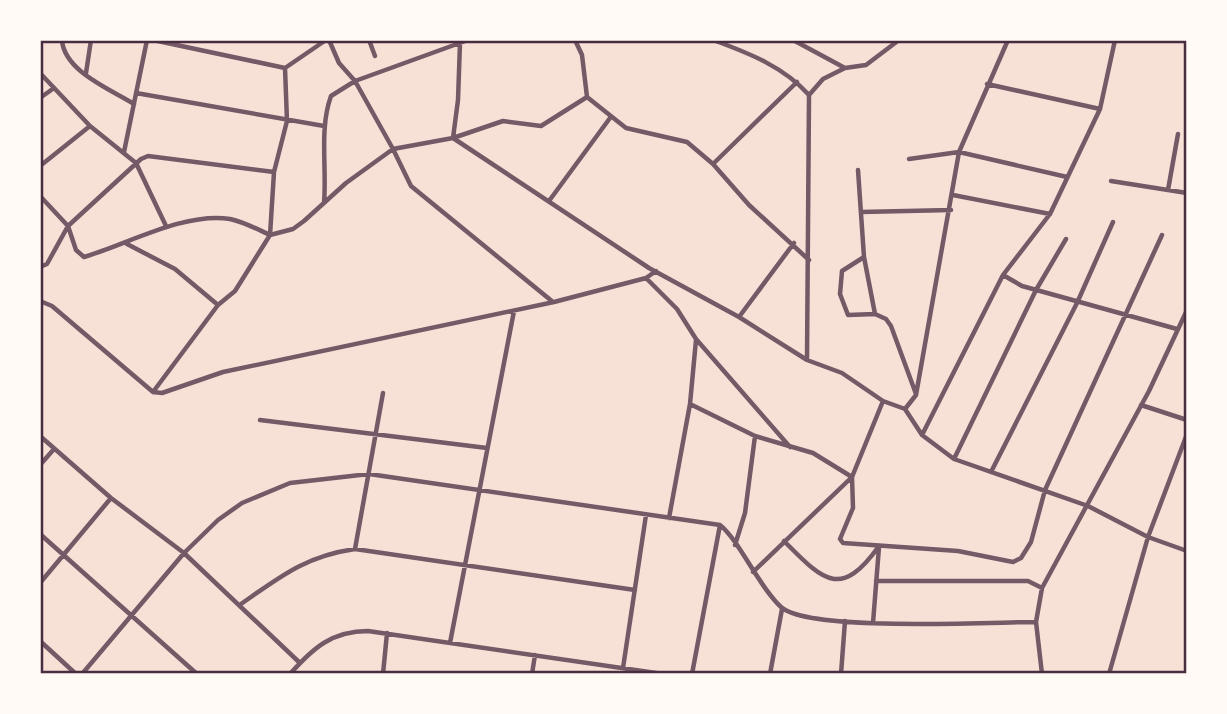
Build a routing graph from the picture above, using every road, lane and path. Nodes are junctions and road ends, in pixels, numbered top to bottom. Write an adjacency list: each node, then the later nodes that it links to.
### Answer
1 (62, 40): 21 (street)
2 (91, 40): 21 (street)
3 (147, 40): 26 (street)
4 (152, 40): 18 (street)
5 (327, 40): 18 (street); 22 (street)
6 (369, 40): 17 (street)
7 (443, 40): 16 (street)
8 (468, 40): 15 (street)
9 (575, 40): 28 (street)
10 (713, 40): 23 (street)
11 (793, 40): 19 (street)
12 (899, 40): 19 (street)
13 (1008, 40): 24 (street)
14 (1115, 40): 31 (street)
15 (460, 43): 16 (street); 37 (street)
16 (440, 50): 22 (street)
17 (375, 57)
18 (285, 68): 33 (street)
19 (845, 68): 27 (street)
20 (40, 73): 25 (street)
21 (86, 73): 30 (street)
22 (355, 81): 35 (street); 38 (street)
23 (797, 82): 27 (street); 43 (street)
24 (987, 85): 31 (street); 39 (street)
25 (54, 88): 29 (street); 34 (street)
26 (136, 93): 30 (street); 33 (street)
27 (809, 96): 67 (street)
28 (586, 97): 32 (street); 37 (street)
29 (40, 98)
30 (134, 104): 40 (street)
31 (1101, 109): 47 (street)
32 (610, 118): 43 (street); 53 (street)
33 (287, 121): 35 (street); 46 (street)
34 (90, 126): 40 (street); 44 (street)
35 (324, 126): 54 (street)
36 (1178, 134): 49 (street)
37 (453, 138): 38 (street); 53 (street)
38 (393, 149): 54 (street); 74 (street)
39 (959, 152): 41 (street); 47 (street); 51 (street)
40 (123, 153): 42 (street)
41 (909, 159)
42 (136, 163): 46 (street); 59 (street); 60 (street)
43 (713, 164): 64 (street)
44 (40, 166)
45 (858, 170): 56 (street)
46 (274, 172): 61 (street)
47 (1068, 177): 57 (street)
48 (1111, 181): 49 (street)
49 (1168, 190): 50 (street)
50 (1187, 193)
51 (953, 195): 55 (street); 57 (street)
52 (40, 196): 59 (street)
53 (549, 201): 69 (street)
54 (324, 204): 61 (street)
55 (951, 210): 56 (street); 87 (street)
56 (861, 212): 66 (street)
57 (1050, 214): 70 (street)
58 (1113, 222): 75 (street)
59 (68, 226): 65 (street); 68 (street)
60 (166, 226): 61 (street); 65 (street)
61 (270, 235): 76 (street)
62 (1162, 235): 80 (street)
63 (1066, 239): 72 (street)
64 (794, 243): 67 (street); 81 (street)
65 (127, 244): 76 (street)
66 (864, 257): 79 (street); 79 (street)
67 (810, 260): 84 (street)
68 (40, 267)
69 (656, 271): 71 (street); 81 (street)
70 (1003, 275): 72 (street); 96 (street)
71 (646, 278): 74 (street); 83 (street)
72 (1036, 290): 75 (street); 102 (street)
73 (40, 301): 85 (street)
74 (554, 302): 77 (street)
75 (1077, 303): 80 (street); 104 (street)
76 (218, 305): 85 (street)
77 (514, 310): 85 (street); 100 (street)
78 (1187, 310): 82 (street)
79 (875, 314): 87 (street)
80 (1126, 315): 82 (street); 108 (street)
81 (739, 317): 84 (street)
82 (1177, 329): 90 (street)
83 (696, 339): 89 (street); 99 (street)
84 (807, 360): 88 (street)
85 (153, 392)
86 (383, 393): 94 (street)
87 (916, 395): 91 (street)
88 (883, 401): 91 (street); 106 (street)
89 (690, 404): 98 (street); 112 (street)
90 (1141, 405): 93 (street); 110 (street)
91 (905, 409): 96 (street)
92 (260, 420): 94 (street)
93 (1187, 420)
94 (376, 433): 100 (street); 105 (street)
95 (1187, 434): 115 (street)
96 (922, 435): 102 (street)
97 (40, 436): 101 (street)
98 (755, 436): 99 (street); 117 (street)
99 (790, 447): 106 (street)
100 (486, 448): 107 (street)
101 (54, 449): 103 (street); 109 (street)
102 (954, 459): 104 (street)
103 (40, 465)
104 (991, 472): 108 (street)
105 (369, 474): 107 (street); 119 (street); 121 (street)
106 (852, 477): 116 (street); 118 (street)
107 (479, 488): 111 (street); 123 (street)
108 (1045, 491): 110 (street); 118 (street)
109 (111, 498): 121 (street); 122 (street)
110 (1088, 506): 115 (street); 127 (street)
111 (646, 515): 112 (street); 128 (street)
112 (669, 518): 113 (street)
113 (720, 526): 117 (street); 148 (street)
114 (40, 534): 122 (street)
115 (1148, 537): 120 (street); 152 (street)
116 (784, 541): 118 (street); 124 (street)
117 (734, 545): 124 (street)
118 (880, 545): 125 (street)
119 (355, 549): 123 (street); 129 (street)
120 (1187, 551)
121 (184, 553): 129 (street); 131 (street)
122 (65, 555): 126 (street); 131 (street)
123 (466, 567): 128 (street); 137 (street)
124 (753, 572): 130 (street)
125 (876, 581): 127 (street); 134 (street)
126 (40, 583)
127 (1042, 588): 133 (street)
128 (635, 590): 140 (street)
129 (242, 604): 139 (street)
130 (782, 609): 132 (street); 149 (street)
131 (132, 613): 142 (street); 143 (street)
132 (845, 621): 134 (street); 150 (street)
133 (1036, 622): 134 (street); 151 (street)
134 (873, 623)
135 (387, 633): 137 (street); 139 (street); 145 (street)
136 (40, 641): 141 (street)
137 (450, 643): 138 (street)
138 (535, 655): 140 (street); 146 (street)
139 (300, 663): 144 (street)
140 (623, 668): 147 (street)
141 (76, 674)
142 (82, 674)
143 (197, 674)
144 (290, 674)
145 (383, 674)
146 (532, 674)
147 (663, 674)
148 (692, 674)
149 (770, 674)
150 (841, 674)
151 (1042, 674)
152 (1109, 674)

